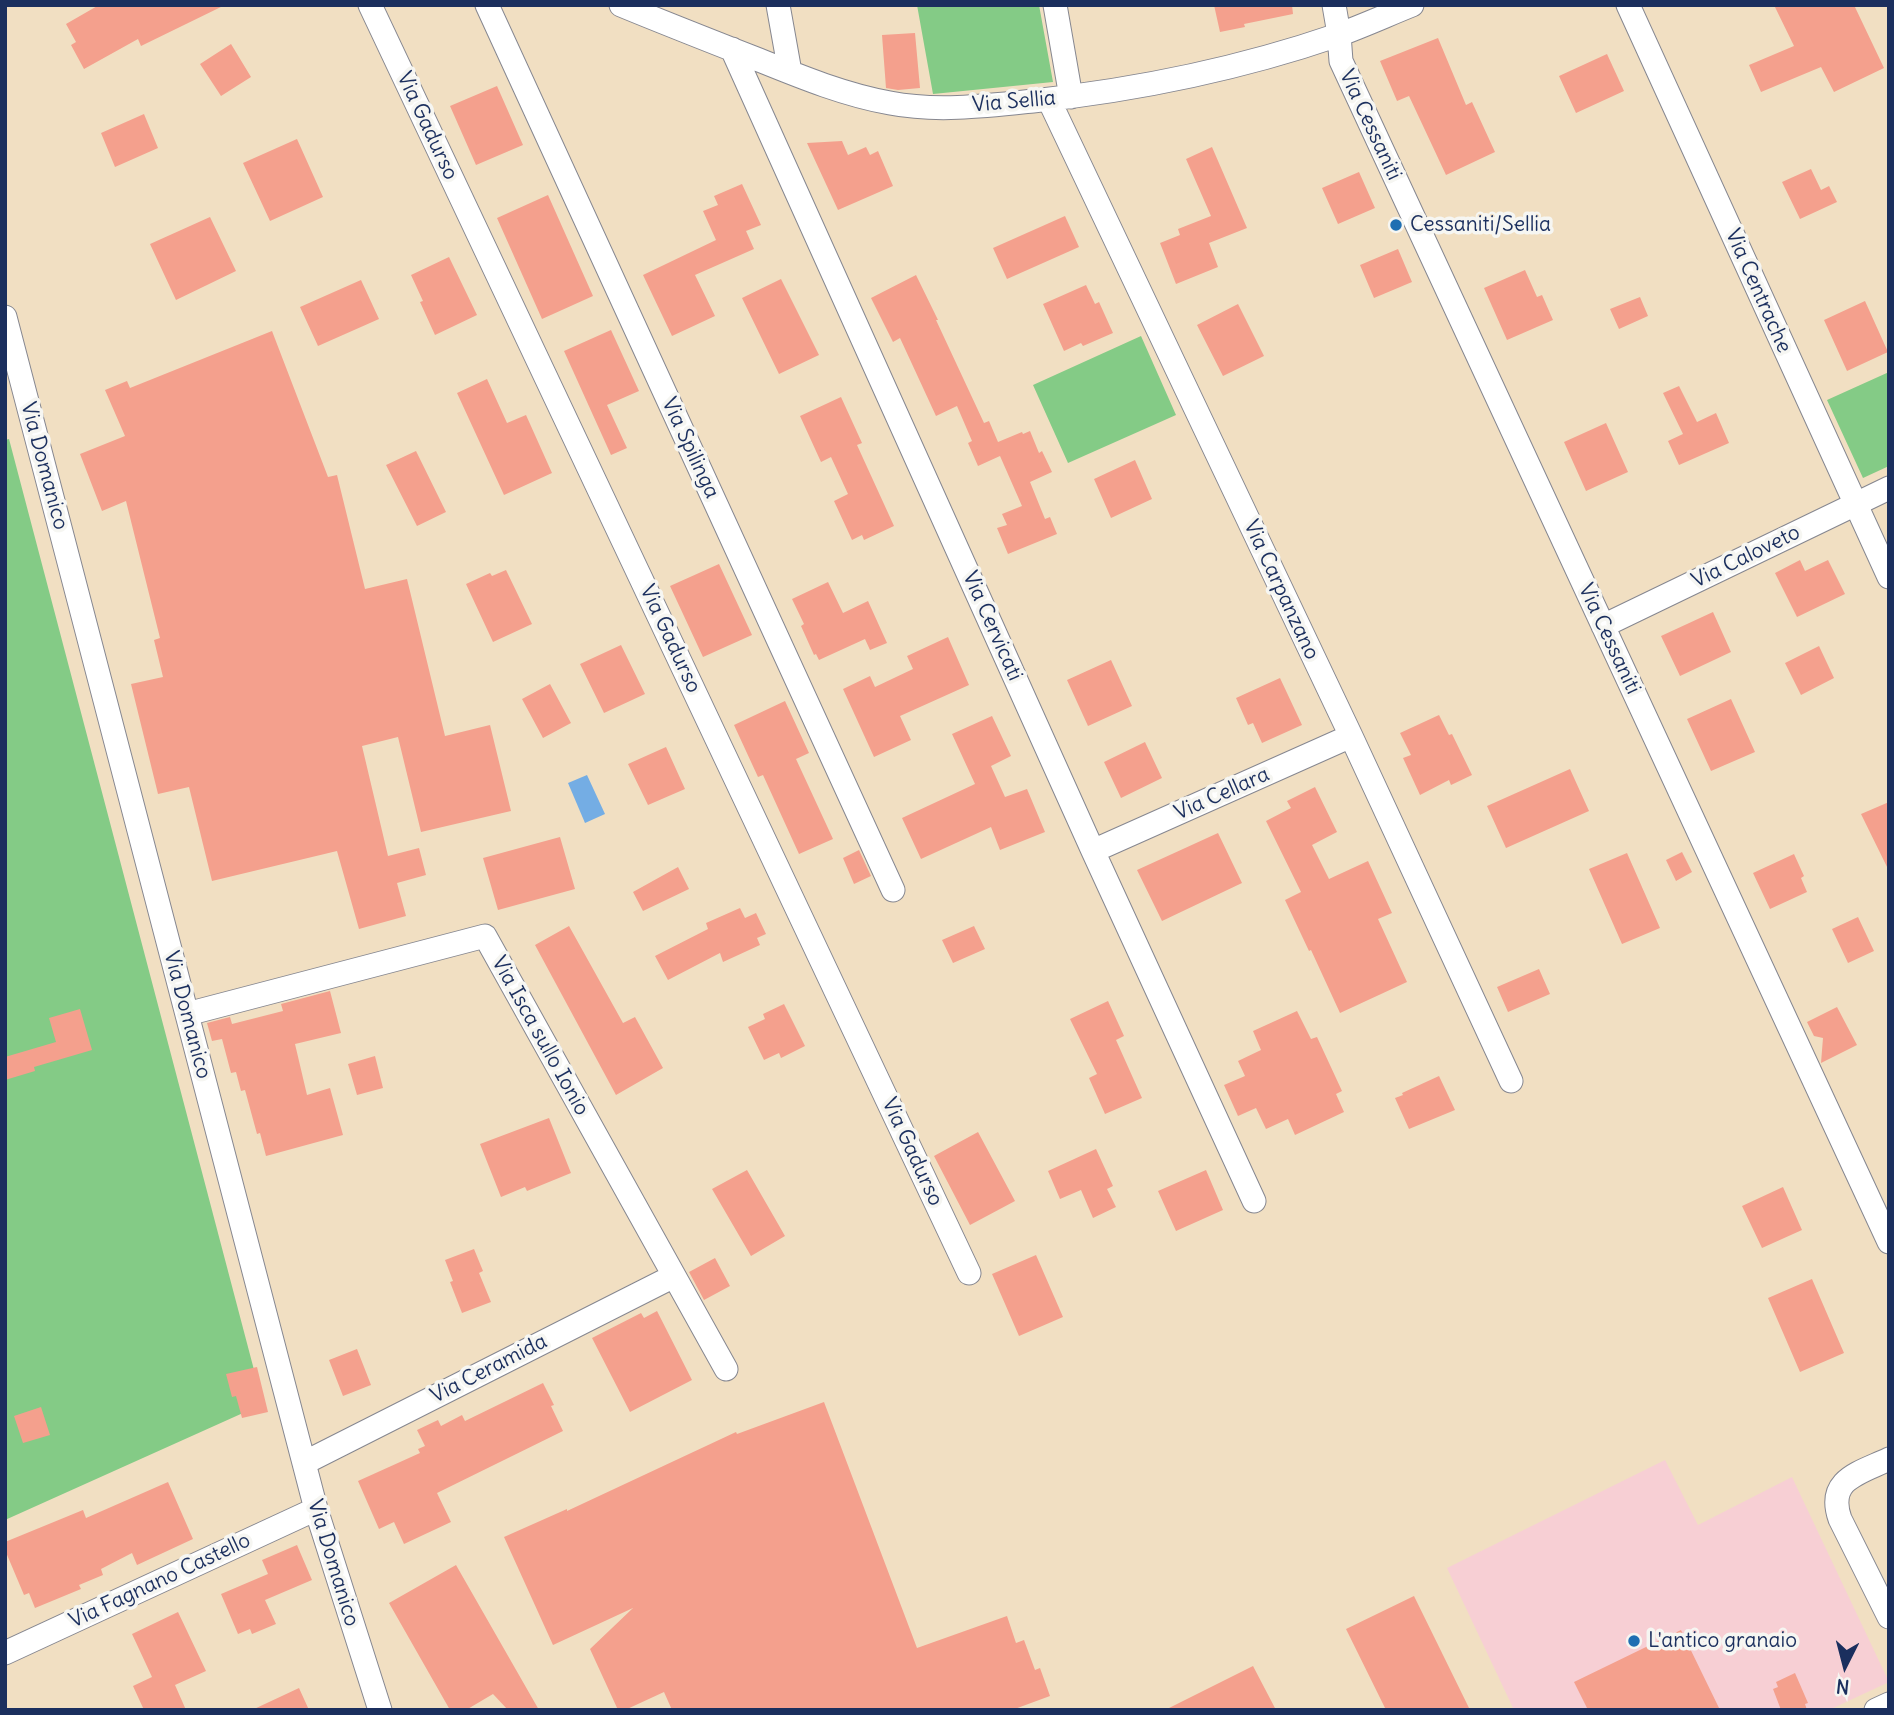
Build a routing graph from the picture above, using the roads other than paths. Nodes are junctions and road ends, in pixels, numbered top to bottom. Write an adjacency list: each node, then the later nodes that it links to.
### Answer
1 (370, 5): 25 (street, Via Gadurso)
2 (487, 5): 20 (street, Via Spilinga)
3 (621, 5): 10 (street, Via Sellia)
4 (778, 5): 11 (street)
5 (1055, 5): 12 (street, Via Carpanzano)
6 (1334, 5): 9 (street, Via Cessaniti)
7 (1412, 5): 9 (street, Via Sellia)
8 (1628, 5): 15 (street, Via Centrache)
9 (1339, 34): 12 (street, Via Sellia); 17 (street, Via Cessaniti)
10 (732, 49): 11 (street, Via Sellia); 19 (street, Via Cervicati)
11 (790, 72): 12 (street, Via Sellia)
12 (1060, 98): 18 (street, Via Carpanzano)
13 (5, 317): 21 (street, Via Domanico)
14 (1889, 488): 15 (street, Via Caloveto)
15 (1855, 504): 16 (street, Via Centrache); 17 (street, Via Caloveto)
16 (1889, 577)
17 (1603, 626): 24 (street, Via Cessaniti)
18 (1350, 736): 19 (street, Via Cellara); 22 (street, Via Carpanzano)
19 (1093, 851): 23 (street, Via Cervicati)
20 (893, 890)
21 (187, 1014): 26 (street, Via Isca sullo Ionio); 29 (street, Via Domanico)
22 (1511, 1082)
23 (1254, 1201)
24 (1889, 1242)
25 (970, 1273)
26 (674, 1276): 27 (street, Via Isca sullo Ionio); 29 (street, Via Ceramida)
27 (726, 1369)
28 (1889, 1459): 31 (street)
29 (304, 1463): 30 (street, Via Domanico)
30 (316, 1509): 32 (street, Via Fagnano Castello); 34 (street, Via Domanico)
31 (1889, 1617)
32 (5, 1653)
33 (1889, 1704): 35 (street)
34 (380, 1710)
35 (1876, 1710)

